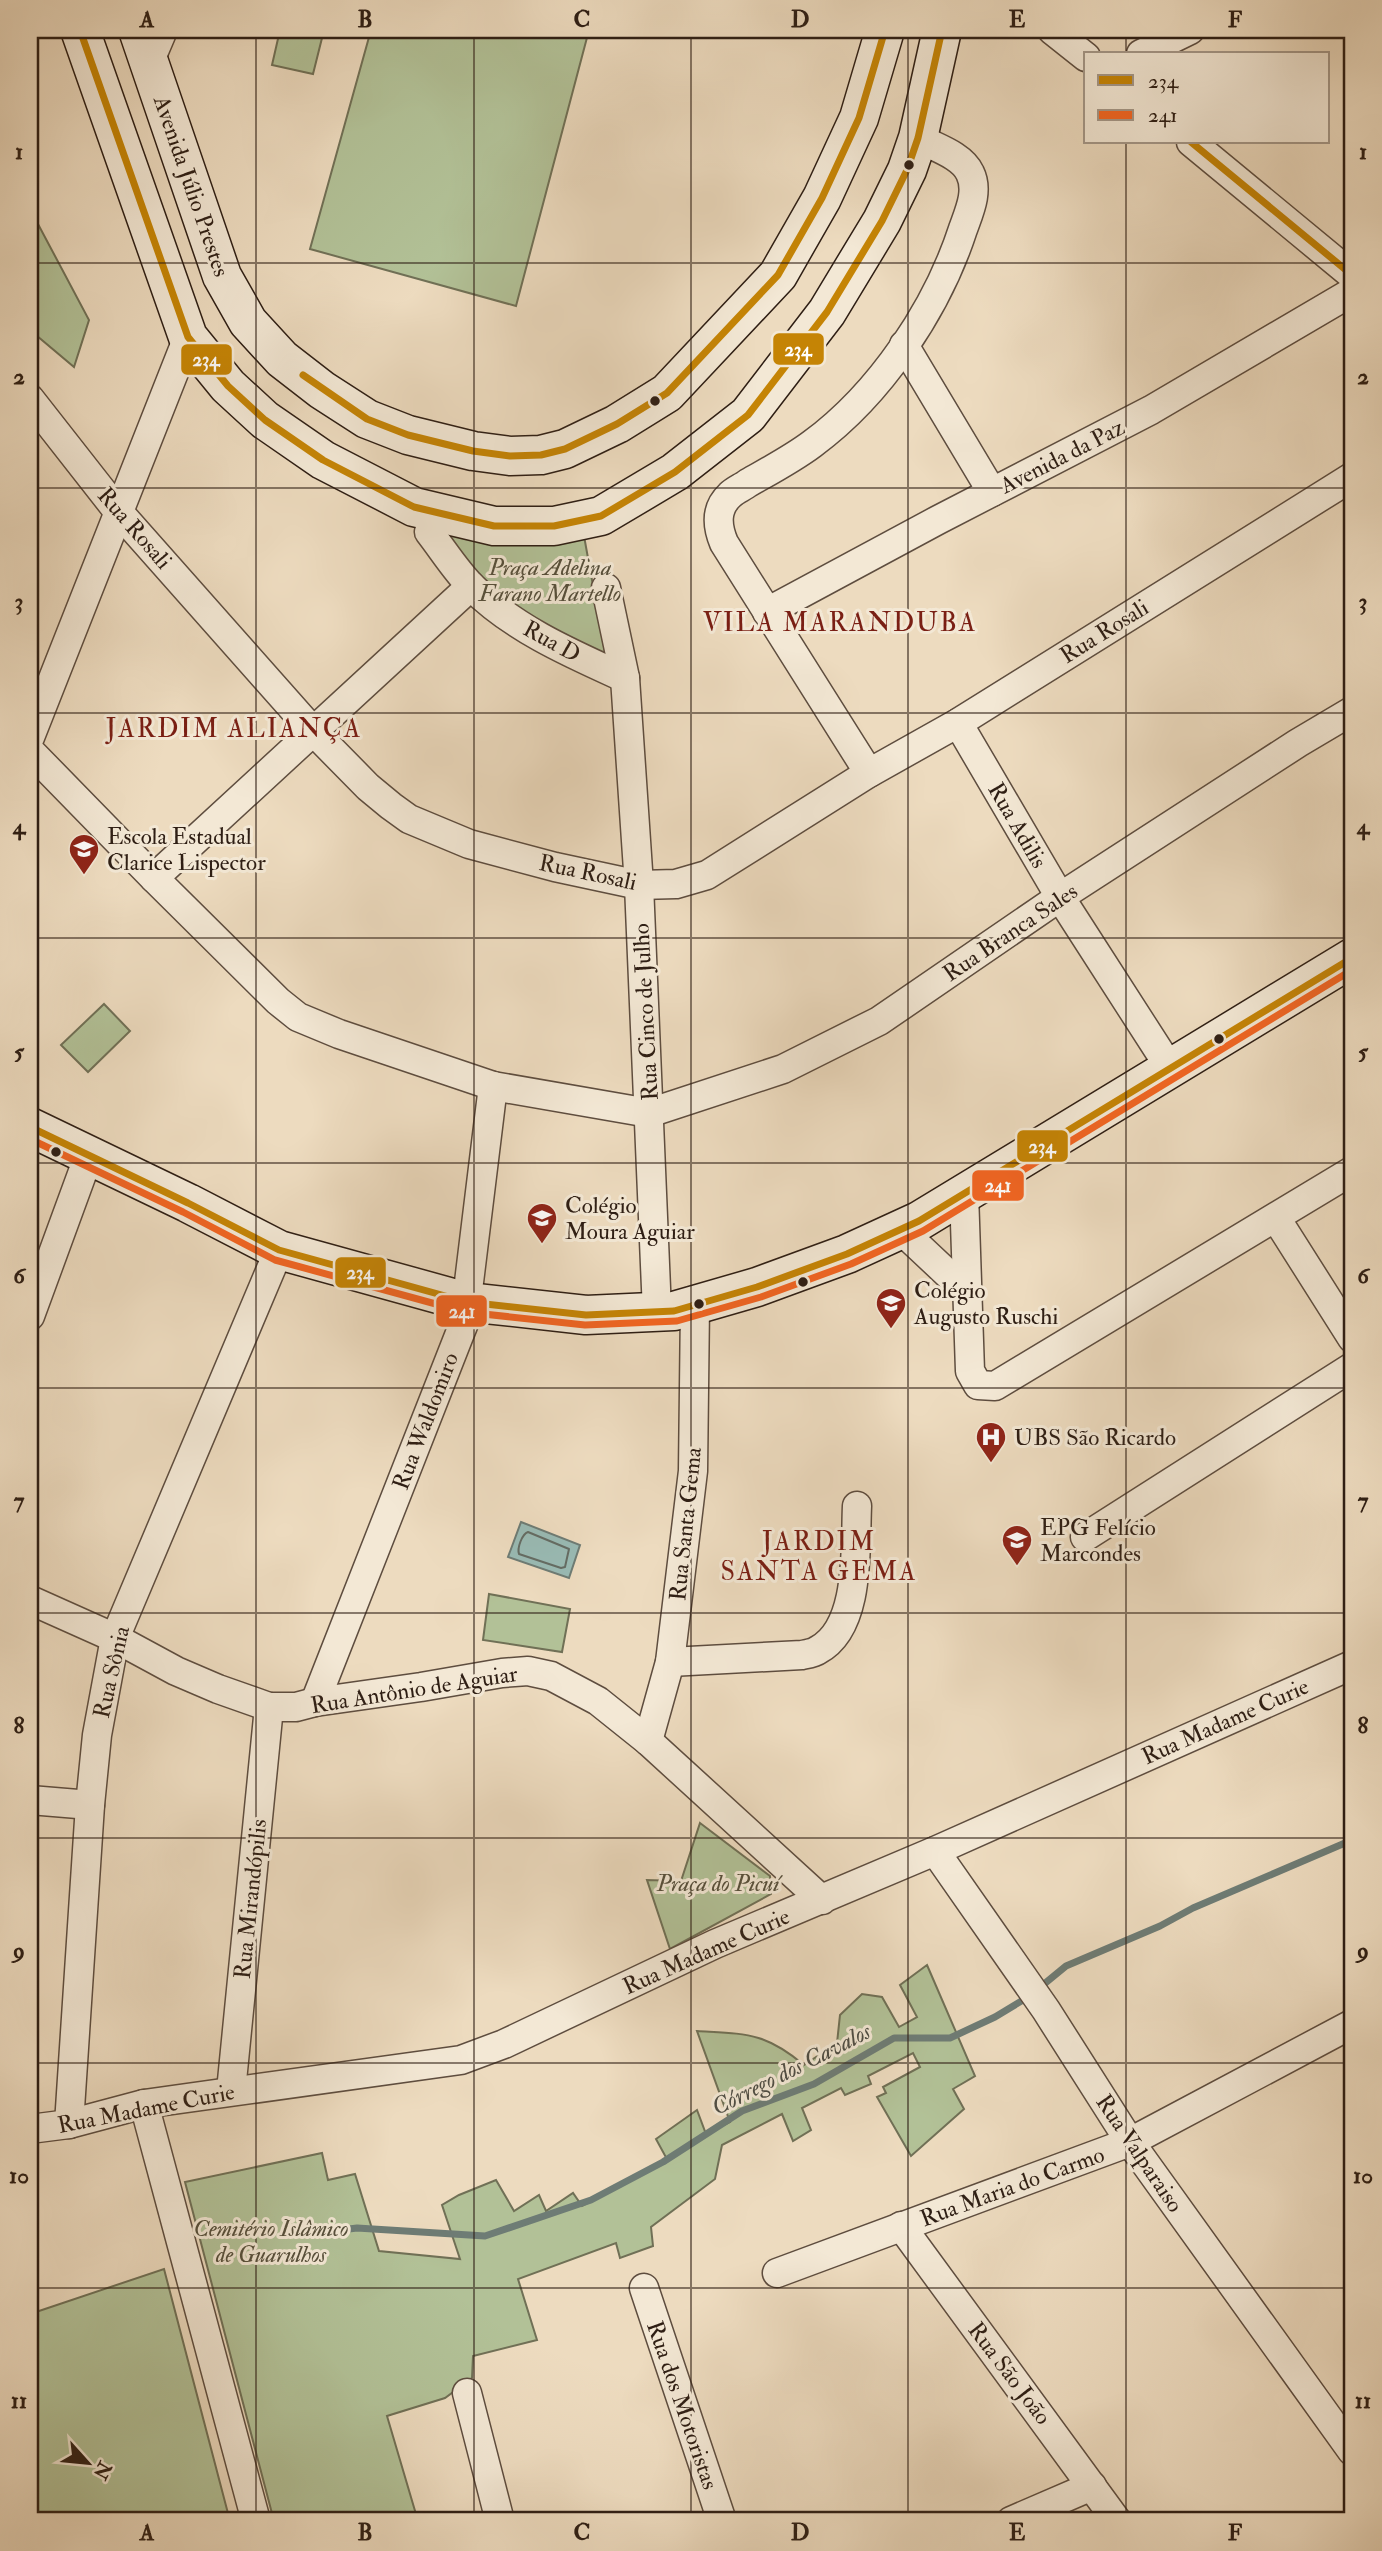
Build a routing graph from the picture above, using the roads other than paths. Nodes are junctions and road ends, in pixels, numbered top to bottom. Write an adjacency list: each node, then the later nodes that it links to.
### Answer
1 (80, 30): 13 (main road)
2 (885, 30): 6 (main road, Avenida Júlio Prestes)
3 (942, 30): 9 (main road)
4 (1052, 30): 8 (street)
5 (1190, 30): 7 (street)
6 (150, 41)
7 (1145, 52)
8 (1084, 55)
9 (918, 138): 13 (main road); 14 (street)
10 (1193, 144): 11 (street)
11 (1352, 275)
12 (1352, 292): 17 (street, Avenida da Paz)
13 (188, 337): 18 (street)
14 (904, 345): 17 (street); 22 (street)
15 (30, 399): 18 (street, Rua Rosali)
16 (1352, 477): 25 (street, Rua Rosali)
17 (992, 492): 22 (street, Avenida da Paz)
18 (117, 510): 26 (street, Rua Rosali); 27 (street)
19 (429, 532): 20 (street, Rua D)
20 (471, 586): 23 (street, Rua D); 26 (street)
21 (607, 588): 23 (street, Rua Cinco de Julho)
22 (767, 612): 29 (street)
23 (625, 678): 31 (street, Rua Cinco de Julho)
24 (1352, 711): 32 (street, Rua Branca Sales)
25 (958, 723): 29 (street, Rua Rosali); 32 (street, Rua Adilis)
26 (312, 730): 30 (street); 31 (street, Rua Rosali)
27 (30, 737)
28 (30, 751): 30 (street)
29 (869, 773): 31 (street, Rua Rosali)
30 (154, 878): 35 (street)
31 (639, 885): 36 (street, Rua Cinco de Julho)
32 (1060, 897): 34 (street, Rua Adilis); 36 (street, Rua Branca Sales)
33 (1352, 958): 34 (main road)
34 (1170, 1068): 40 (main road)
35 (493, 1086): 36 (street); 45 (street, Rua Waldomiro)
36 (649, 1114): 47 (street, Rua Cinco de Julho)
37 (30, 1127): 38 (main road)
38 (89, 1155): 43 (main road); 48 (street)
39 (1352, 1171): 41 (street)
40 (964, 1193): 42 (main road); 44 (street)
41 (1276, 1218): 44 (street); 49 (street)
42 (900, 1229): 44 (street); 46 (main road)
43 (279, 1250): 45 (main road); 54 (street, Rua Sônia)
44 (967, 1292)
45 (467, 1302): 47 (main road); 57 (street, Rua Waldomiro)
46 (695, 1305): 47 (main road); 55 (street, Rua Santa Gema)
47 (657, 1312)
48 (30, 1316)
49 (1352, 1338)
50 (1352, 1367): 52 (street)
51 (858, 1506): 55 (street)
52 (1085, 1537)
53 (30, 1600): 54 (street, Rua Antônio de Aguiar)
54 (115, 1638): 58 (street, Rua Antônio de Aguiar); 61 (street, Rua Sônia)
55 (670, 1662): 59 (street, Rua Santa Gema)
56 (1352, 1665): 62 (street, Rua Madame Curie)
57 (315, 1702): 58 (street, Rua Antônio de Aguiar); 59 (street, Rua Antônio de Aguiar)
58 (269, 1707): 65 (street, Rua Mirandópilis)
59 (648, 1741): 63 (street, Rua Antônio de Aguiar)
60 (30, 1800): 61 (street)
61 (90, 1805): 67 (street, Rua Sônia)
62 (935, 1851): 63 (street, Rua Madame Curie); 69 (street, Rua Valparaiso)
63 (822, 1900): 65 (street, Rua Madame Curie)
64 (1352, 2024): 69 (street, Rua Maria do Carmo)
65 (231, 2091): 66 (street, Rua Madame Curie)
66 (144, 2104): 67 (street, Rua Madame Curie); 76 (street)
67 (69, 2124): 68 (street, Rua Madame Curie)
68 (30, 2129)
69 (1130, 2142): 70 (street, Rua Maria do Carmo); 74 (street, Rua Valparaiso)
70 (901, 2226): 71 (street, Rua Maria do Carmo); 75 (street, Rua São João)
71 (777, 2273)
72 (643, 2288): 78 (street, Rua dos Motoristas)
73 (467, 2393): 77 (street)
74 (1352, 2451)
75 (1092, 2486): 79 (street); 80 (street, Rua São João)
76 (256, 2521)
77 (500, 2521)
78 (722, 2521)
79 (1011, 2521)
80 (1117, 2521)

